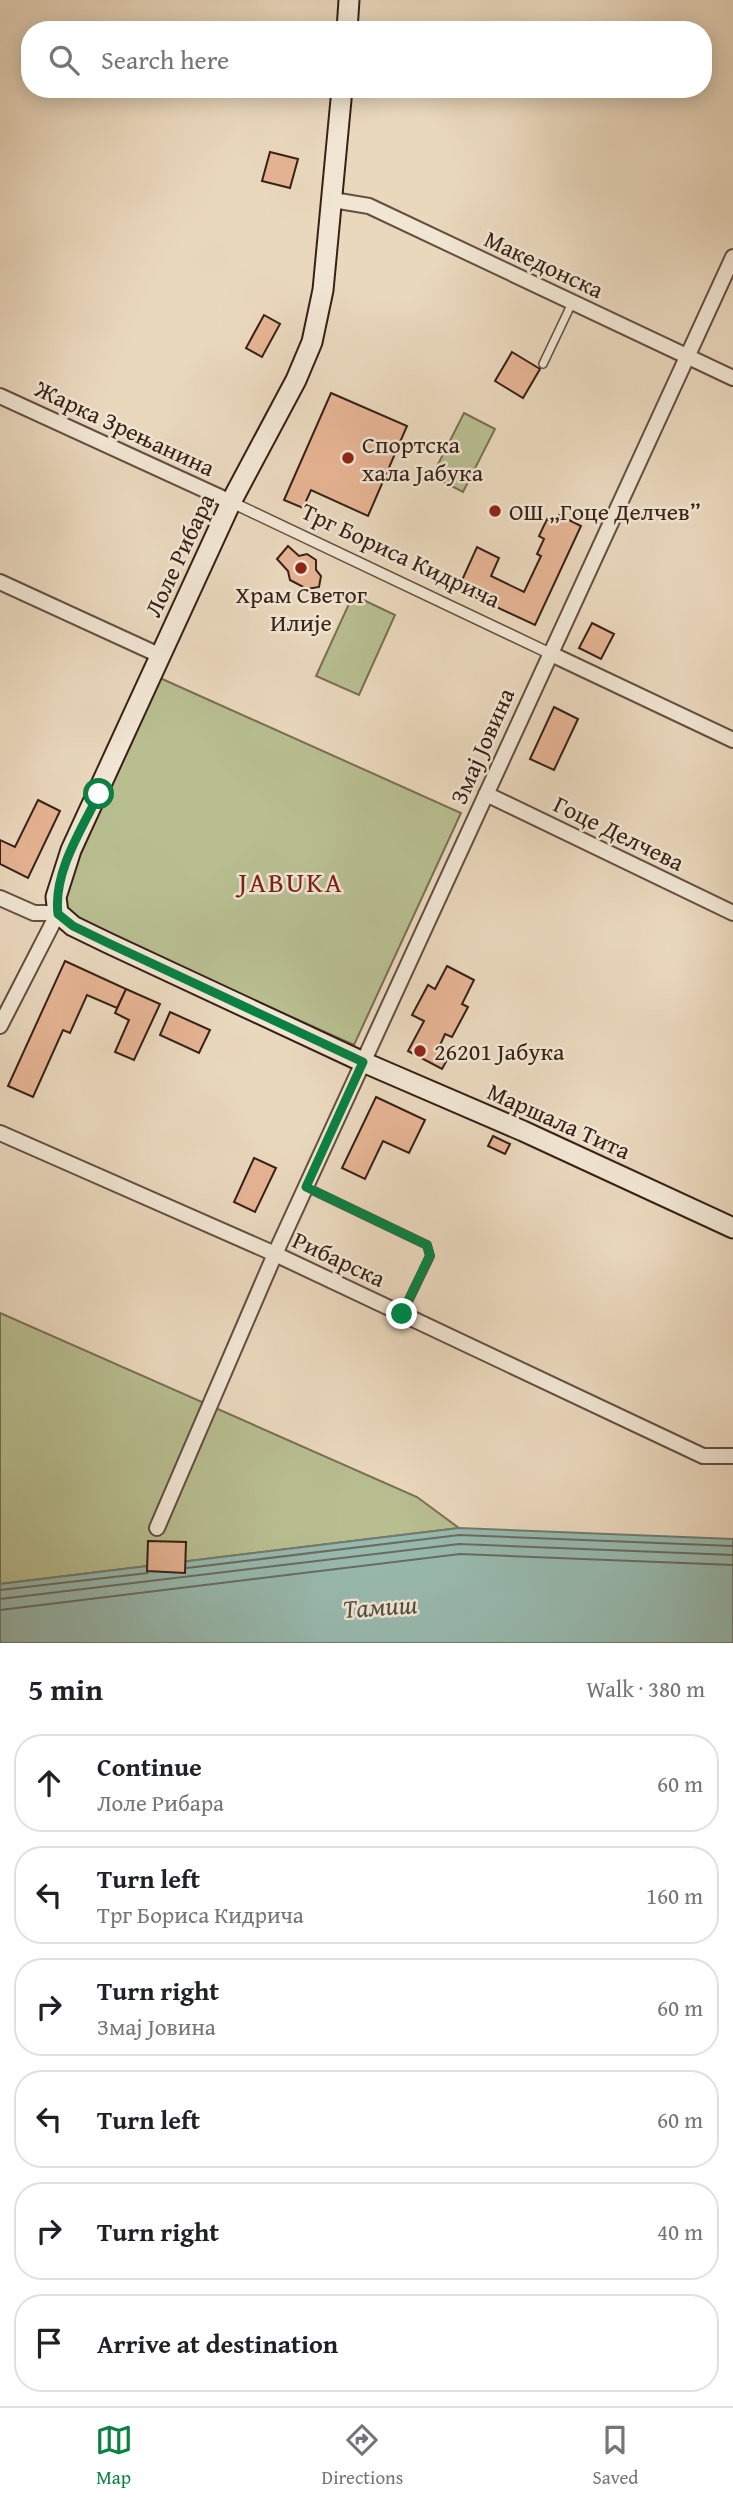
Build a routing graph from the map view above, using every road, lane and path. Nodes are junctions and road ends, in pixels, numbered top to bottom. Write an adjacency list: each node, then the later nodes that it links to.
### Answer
1 (349, 0): 2 (main road)
2 (348, 21)
3 (341, 98): 4 (main road, Лоле Рибара)
4 (332, 200): 6 (street, Македонска); 11 (main road, Лоле Рибара)
5 (733, 257): 7 (street, Змај Јовина)
6 (572, 303): 7 (street, Македонска); 8 (lane)
7 (687, 357): 9 (street, Македонска); 13 (street, Змај Јовина)
8 (543, 364)
9 (733, 379)
10 (0, 396): 11 (street, Жарка Зрењанина)
11 (231, 502): 13 (street, Трг Бориса Кидрича); 14 (main road, Лоле Рибара)
12 (0, 582): 14 (street)
13 (549, 653): 15 (street); 16 (street, Змај Јовина)
14 (159, 654): 19 (main road, Лоле Рибара)
15 (733, 740)
16 (486, 794): 18 (street, Гоце Делчева); 21 (street, Змај Јовина)
17 (0, 898): 19 (street)
18 (733, 913)
19 (58, 914): 20 (street, Лоле Рибара); 21 (main road)
20 (0, 1026)
21 (363, 1062): 23 (street, Змај Јовина); 24 (main road, Маршала Тита)
22 (0, 1133): 25 (street, Рибарска)
23 (306, 1187): 25 (street, Змај Јовина); 26 (lane)
24 (733, 1228)
25 (275, 1254): 26 (street, Рибарска); 28 (street, Змај Јовина)
26 (402, 1314): 27 (street, Рибарска)
27 (733, 1456)
28 (158, 1528)

